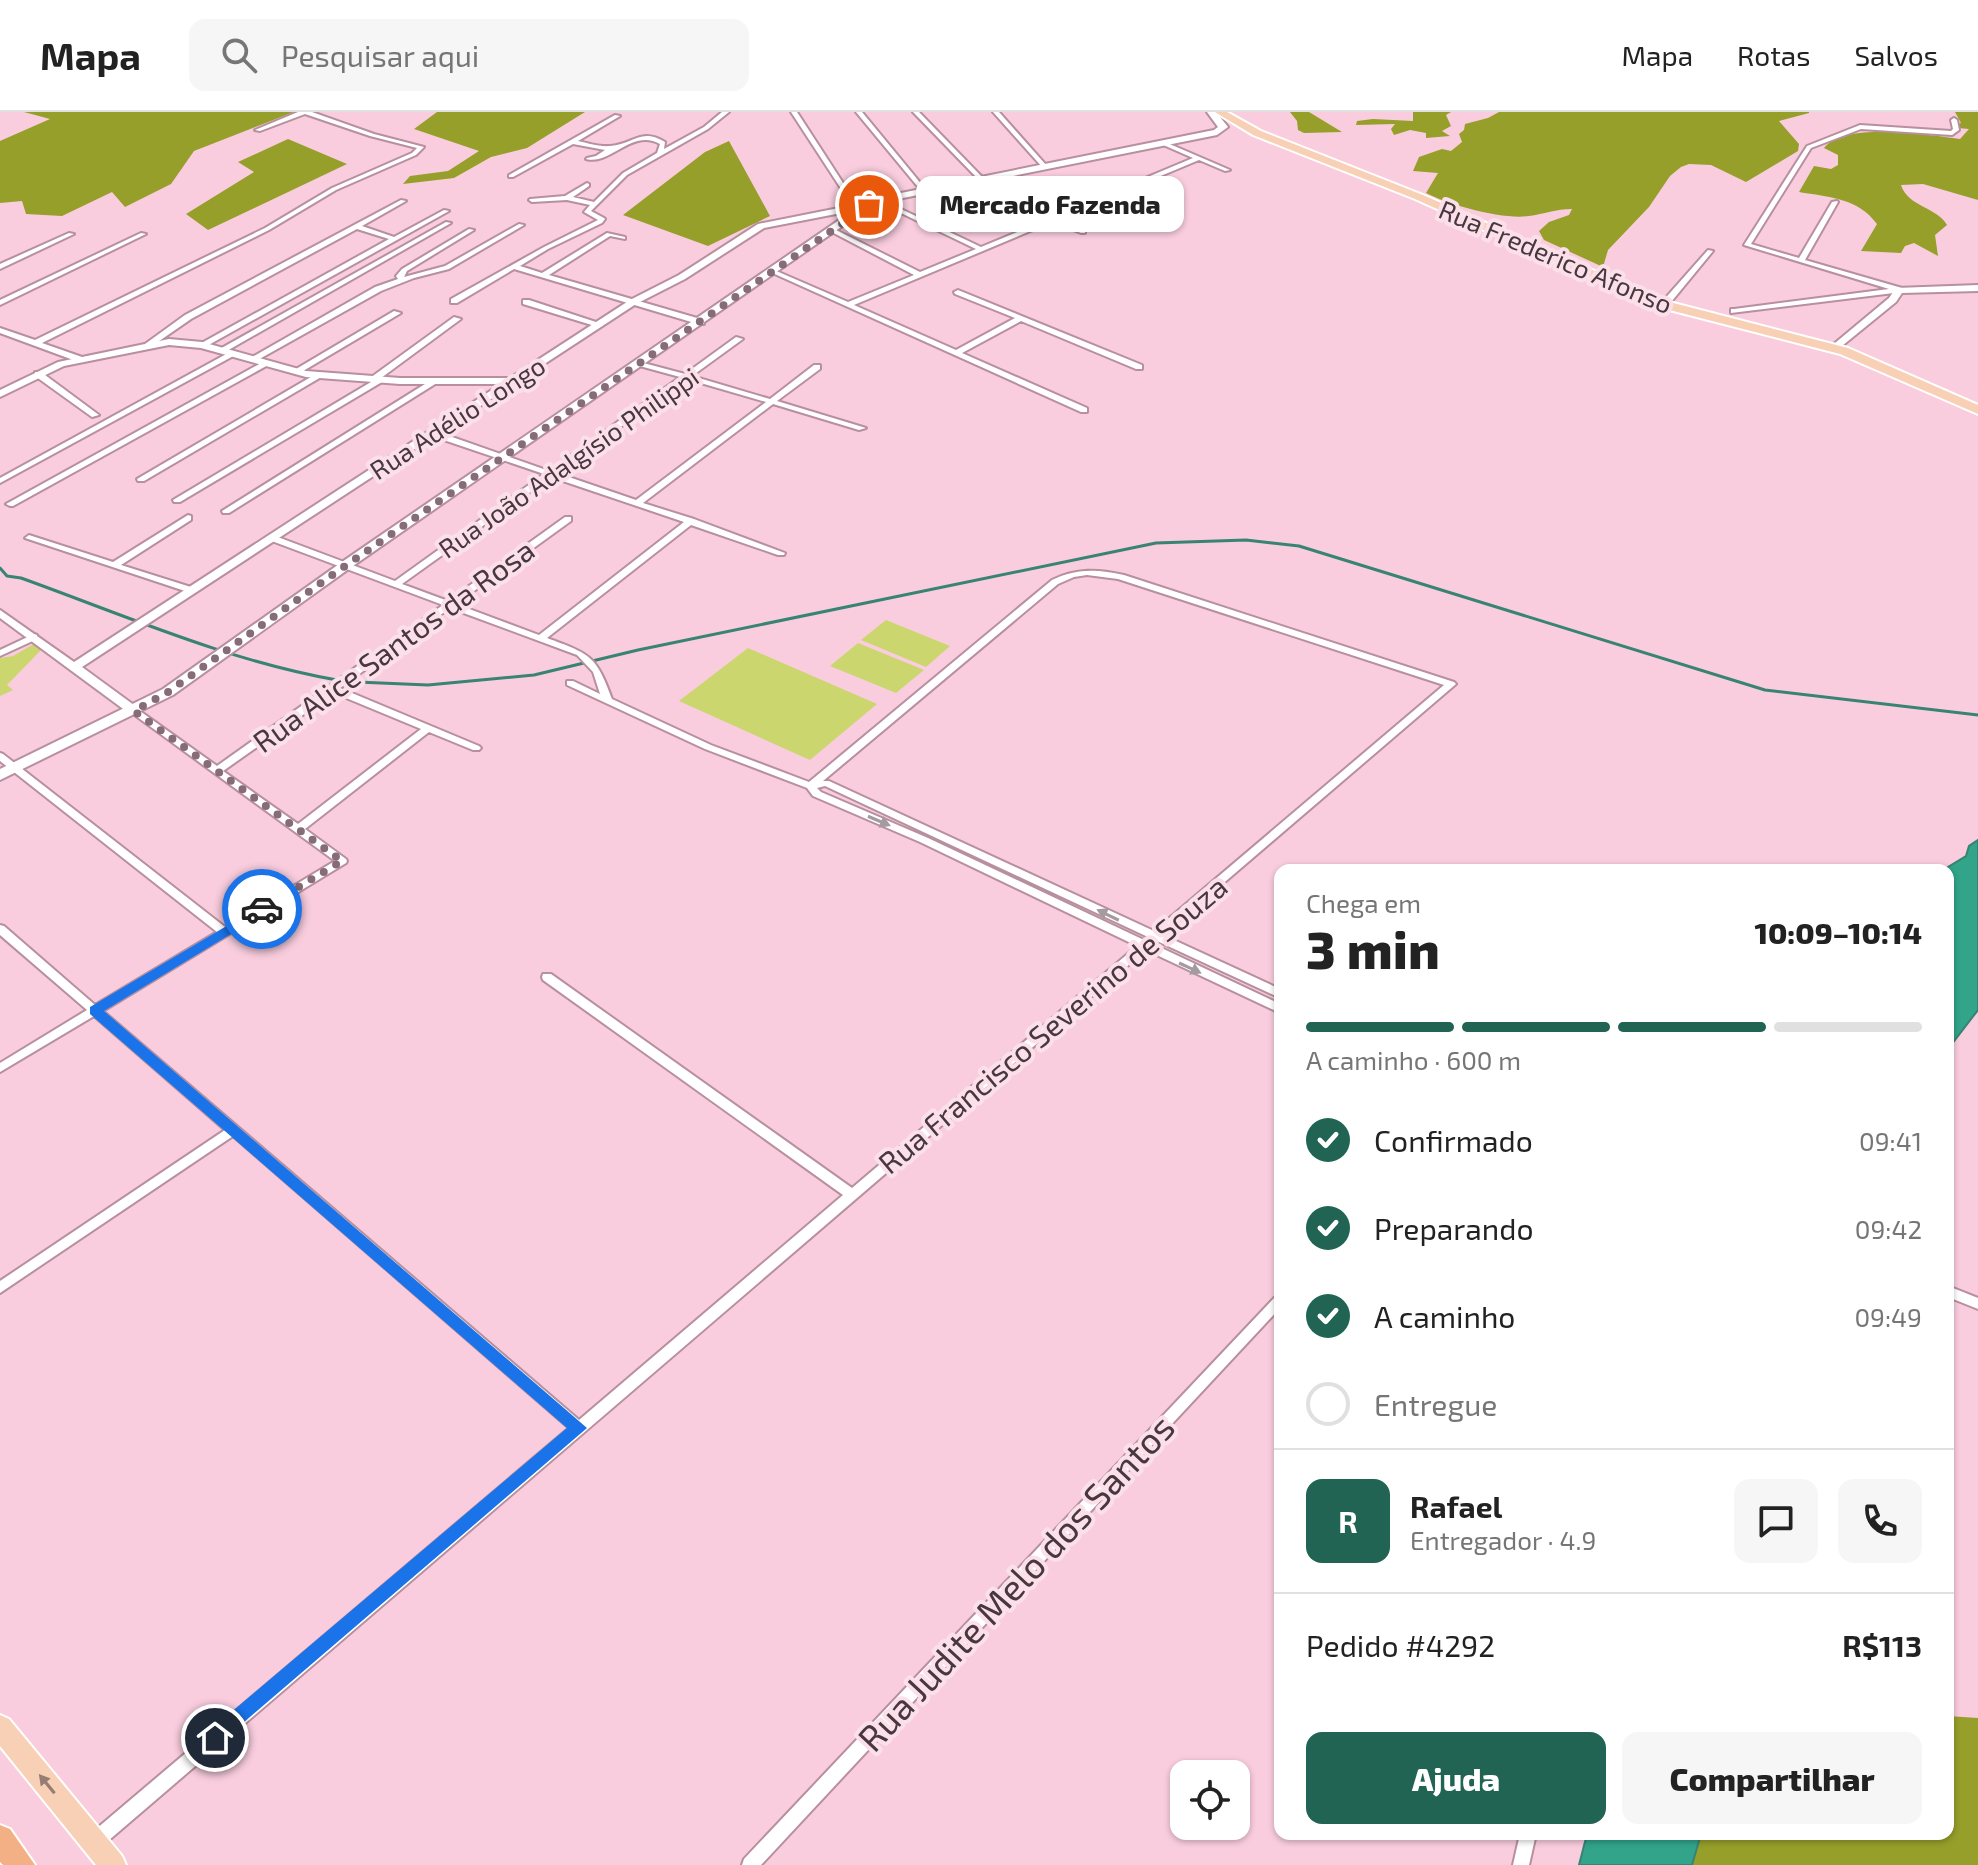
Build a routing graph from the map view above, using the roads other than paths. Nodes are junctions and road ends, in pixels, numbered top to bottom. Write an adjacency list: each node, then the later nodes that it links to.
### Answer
1 (304, 112): 11 (street); 71 (street)
2 (726, 112): 15 (street)
3 (794, 112): 30 (street)
4 (859, 112): 24 (street)
5 (916, 112): 21 (street)
6 (996, 112): 18 (street)
7 (1211, 112): 13 (main road)
8 (1220, 112): 62 (main road, Rua Frederico Afonso)
9 (617, 116): 12 (street)
10 (1954, 120): 45 (street)
11 (258, 130)
12 (574, 142): 14 (street); 20 (street)
13 (1163, 143): 16 (street); 18 (main road)
14 (613, 148): 15 (street); 17 (street)
15 (659, 156): 29 (street)
16 (1199, 158): 19 (street); 32 (street)
17 (589, 159)
18 (1045, 167): 21 (main road)
19 (1227, 170)
20 (511, 176)
21 (982, 180): 22 (main road)
22 (964, 184): 24 (main road); 32 (street)
23 (587, 185): 25 (street)
24 (925, 192): 30 (main road)
25 (567, 198): 26 (street); 29 (street)
26 (532, 200)
27 (403, 201): 35 (street)
28 (1835, 202): 45 (street)
29 (595, 204): 47 (street)
30 (866, 205): 36 (main road); 43 (street); 59 (street, Rua Adélio Longo)
31 (446, 211): 41 (street)
32 (1051, 220): 38 (street); 43 (street)
33 (448, 223): 75 (street)
34 (521, 225): 51 (street)
35 (356, 226): 41 (street); 72 (street)
36 (830, 229): 48 (main road); 50 (street)
37 (471, 230): 51 (street)
38 (1083, 232)
39 (71, 234): 46 (street)
40 (143, 234): 60 (street)
41 (392, 238): 73 (street)
42 (623, 238): 49 (street)
43 (981, 249): 50 (street)
44 (1710, 251): 62 (street)
45 (1801, 261): 54 (street)
46 (0, 267)
47 (515, 267): 49 (street); 57 (street)
48 (772, 271): 61 (street); 67 (main road)
49 (544, 275): 59 (street)
50 (920, 275): 61 (street)
51 (402, 279): 53 (street)
52 (1978, 288): 54 (street)
53 (378, 289): 56 (street); 79 (street)
54 (1899, 290): 63 (street); 74 (street)
55 (958, 292): 65 (street)
56 (398, 294)
57 (454, 301)
58 (526, 302): 68 (street)
59 (633, 302): 67 (street); 68 (street, Rua Adélio Longo)
60 (0, 303)
61 (848, 305): 76 (street)
62 (1664, 305): 74 (main road, Rua Frederico Afonso)
63 (1734, 311)
64 (397, 313): 84 (street)
65 (1021, 318): 76 (street); 83 (street)
66 (457, 319): 88 (street)
67 (701, 322): 80 (main road)
68 (598, 324): 90 (street, Rua Adélio Longo)
69 (0, 330): 71 (street)
70 (739, 339): 87 (street, Rua João Adalgísio Philippi)
71 (36, 343): 78 (street)
72 (149, 344): 73 (street); 78 (street)
73 (202, 345): 75 (street)
74 (1834, 348): 94 (main road, Rua Frederico Afonso)
75 (222, 350): 77 (street)
76 (957, 353): 93 (street)
77 (233, 354): 79 (street); 101 (street)
78 (79, 359): 85 (street)
79 (251, 360): 81 (street)
80 (639, 363): 87 (street); 98 (main road)
81 (266, 364): 84 (street); 104 (street)
82 (817, 367): 92 (street)
83 (1139, 367)
84 (295, 372): 86 (street)
85 (38, 374): 91 (street); 95 (street)
86 (319, 376): 88 (street); 100 (street)
87 (686, 377): 92 (street); 99 (street, Rua João Adalgísio Philippi)
88 (376, 380): 89 (street); 102 (street)
89 (436, 381): 90 (street); 105 (street)
90 (512, 381): 97 (street, Rua Adélio Longo)
91 (0, 394)
92 (771, 402): 96 (street); 103 (street)
93 (1084, 410)
94 (1978, 410)
95 (95, 415)
96 (862, 428)
97 (432, 433): 98 (street); 110 (street, Rua Adélio Longo)
98 (503, 457): 99 (street); 113 (main road)
99 (551, 473): 103 (street); 114 (street, Rua João Adalgísio Philippi)
100 (141, 479)
101 (0, 481)
102 (177, 500)
103 (638, 503): 108 (street)
104 (10, 504)
105 (226, 511)
106 (188, 518): 112 (street)
107 (568, 519): 116 (street, Rua Alice Santos da Rosa)
108 (691, 521): 111 (street); 119 (street)
109 (29, 538): 112 (street)
110 (272, 538): 113 (street); 115 (street, Rua Adélio Longo)
111 (781, 553)
112 (115, 565): 115 (street)
113 (346, 565): 114 (street); 125 (main road)
114 (396, 584): 116 (street)
115 (191, 590): 121 (street, Rua Adélio Longo)
116 (448, 603): 119 (street); 123 (street, Rua Alice Santos da Rosa)
117 (0, 613): 118 (street)
118 (34, 637): 120 (street); 121 (street)
119 (541, 638): 124 (street)
120 (0, 653)
121 (76, 666): 125 (street)
122 (570, 683): 124 (street)
123 (336, 690): 126 (street); 130 (street, Rua Alice Santos da Rosa)
124 (607, 699): 132 (street)
125 (134, 711): 129 (main road); 130 (street)
126 (428, 728): 127 (street); 133 (street)
127 (476, 748)
128 (0, 756): 129 (street)
129 (14, 768): 131 (main road); 137 (street)
130 (218, 770): 133 (street)
131 (0, 775)
132 (810, 786): 134 (street); 135 (street, one-way to 135); 138 (street, Rua Francisco Severino de Souza)
133 (298, 829): 137 (street)
134 (934, 831): 135 (street); 138 (street, one-way to 134)
135 (924, 840): 139 (street)
136 (0, 929): 143 (street)
137 (224, 932): 143 (street)
138 (1154, 937): 139 (street, Rua Francisco Severino de Souza); 141 (street)
139 (1144, 946): 142 (street, one-way to 142); 146 (street, Rua Francisco Severino de Souza)
140 (547, 977): 146 (street)
141 (1274, 991)
142 (1274, 1006)
143 (95, 1011): 144 (street); 145 (street)
144 (0, 1068)
145 (233, 1130): 147 (street); 151 (street)
146 (852, 1195): 151 (street, Rua Francisco Severino de Souza)
147 (0, 1288)
148 (1954, 1294): 149 (street)
149 (1978, 1304)
150 (1274, 1306): 158 (street, Rua Judite Melo dos Santos)
151 (579, 1428): 155 (street, Rua Francisco Severino de Souza)
152 (0, 1727): 155 (main road, one-way to 152)
153 (0, 1839): 156 (highway)
154 (1527, 1840): 159 (street)
155 (94, 1842): 157 (main road)
156 (21, 1865)
157 (113, 1865)
158 (750, 1865)
159 (1521, 1865)

